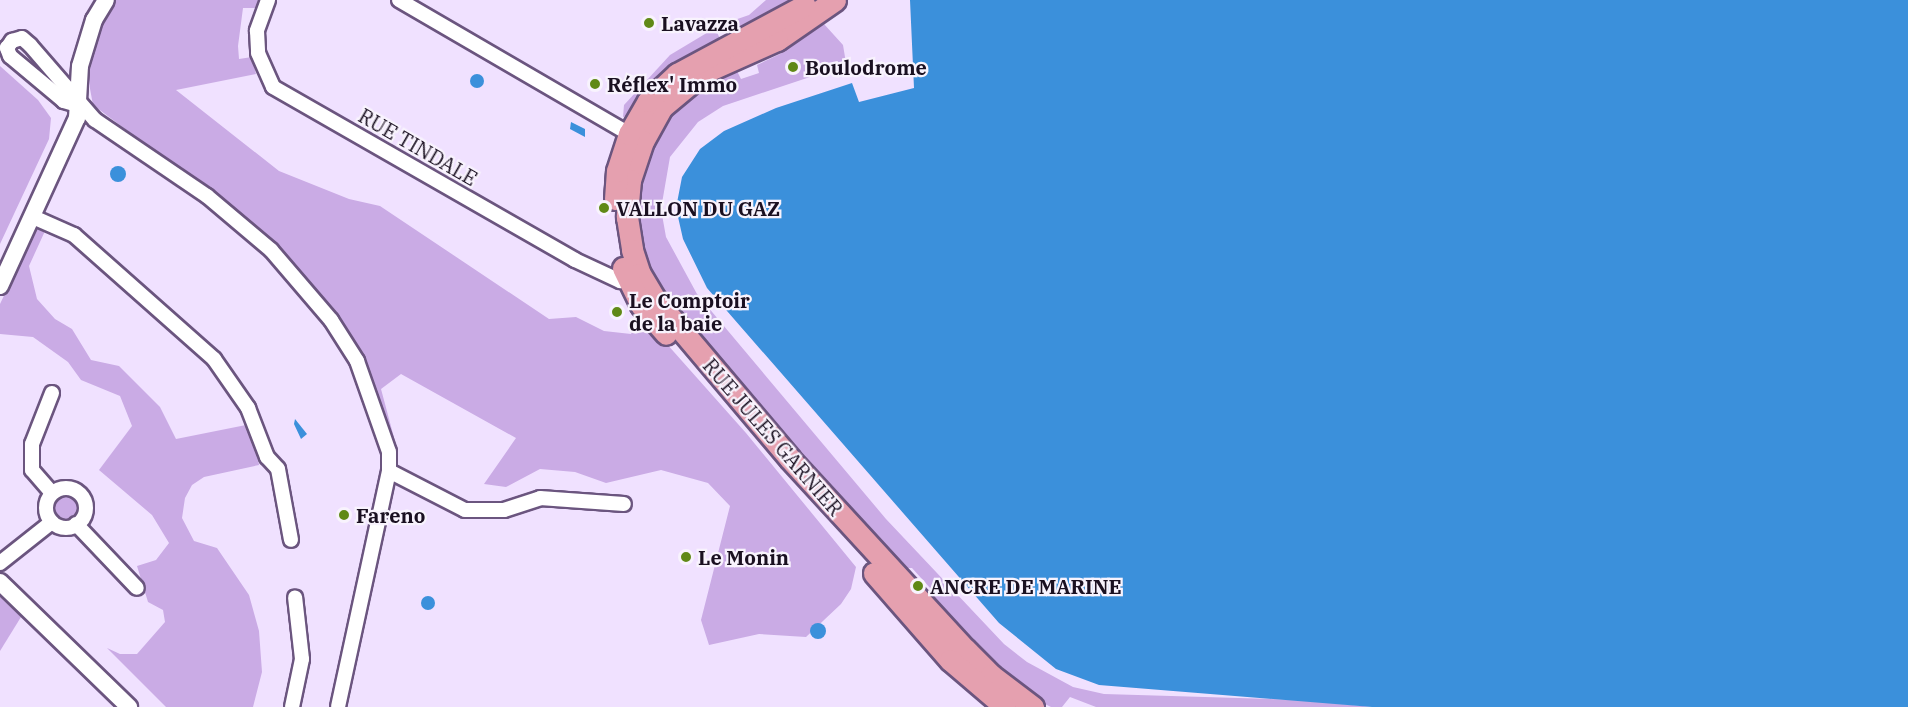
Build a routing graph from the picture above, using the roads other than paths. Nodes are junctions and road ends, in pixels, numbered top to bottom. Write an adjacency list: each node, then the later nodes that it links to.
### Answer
1 (106, 0): 6 (street)
2 (268, 0): 12 (street, RUE TINDALE)
3 (399, 0): 8 (street)
4 (835, 0): 5 (main road, RUE JULES GARNIER)
5 (815, 3): 7 (main road, RUE JULES GARNIER); 8 (main road, RUE JULES GARNIER)
6 (81, 106): 6 (street); 10 (street); 16 (street)
7 (662, 107): 8 (street); 9 (main road, RUE JULES GARNIER)
8 (629, 134): 9 (street); 12 (main road, RUE JULES GARNIER)
9 (630, 180): 11 (main road, RUE JULES GARNIER)
10 (33, 217): 13 (street); 21 (street)
11 (630, 234): 12 (street); 14 (main road, RUE JULES GARNIER)
12 (627, 280): 14 (street); 26 (main road, RUE JULES GARNIER)
13 (0, 286)
14 (669, 315): 26 (main road, RUE JULES GARNIER)
15 (52, 393): 17 (street)
16 (389, 471): 18 (street); 29 (street)
17 (52, 493): 19 (street); 20 (street)
18 (624, 504)
19 (52, 522): 20 (street); 22 (street)
20 (76, 524): 24 (street)
21 (291, 540)
22 (0, 563)
23 (0, 582): 27 (street)
24 (137, 588)
25 (296, 597): 28 (street)
26 (1006, 698): 30 (main road, RUE JULES GARNIER)
27 (129, 707)
28 (292, 707)
29 (338, 707)
30 (1033, 707)

